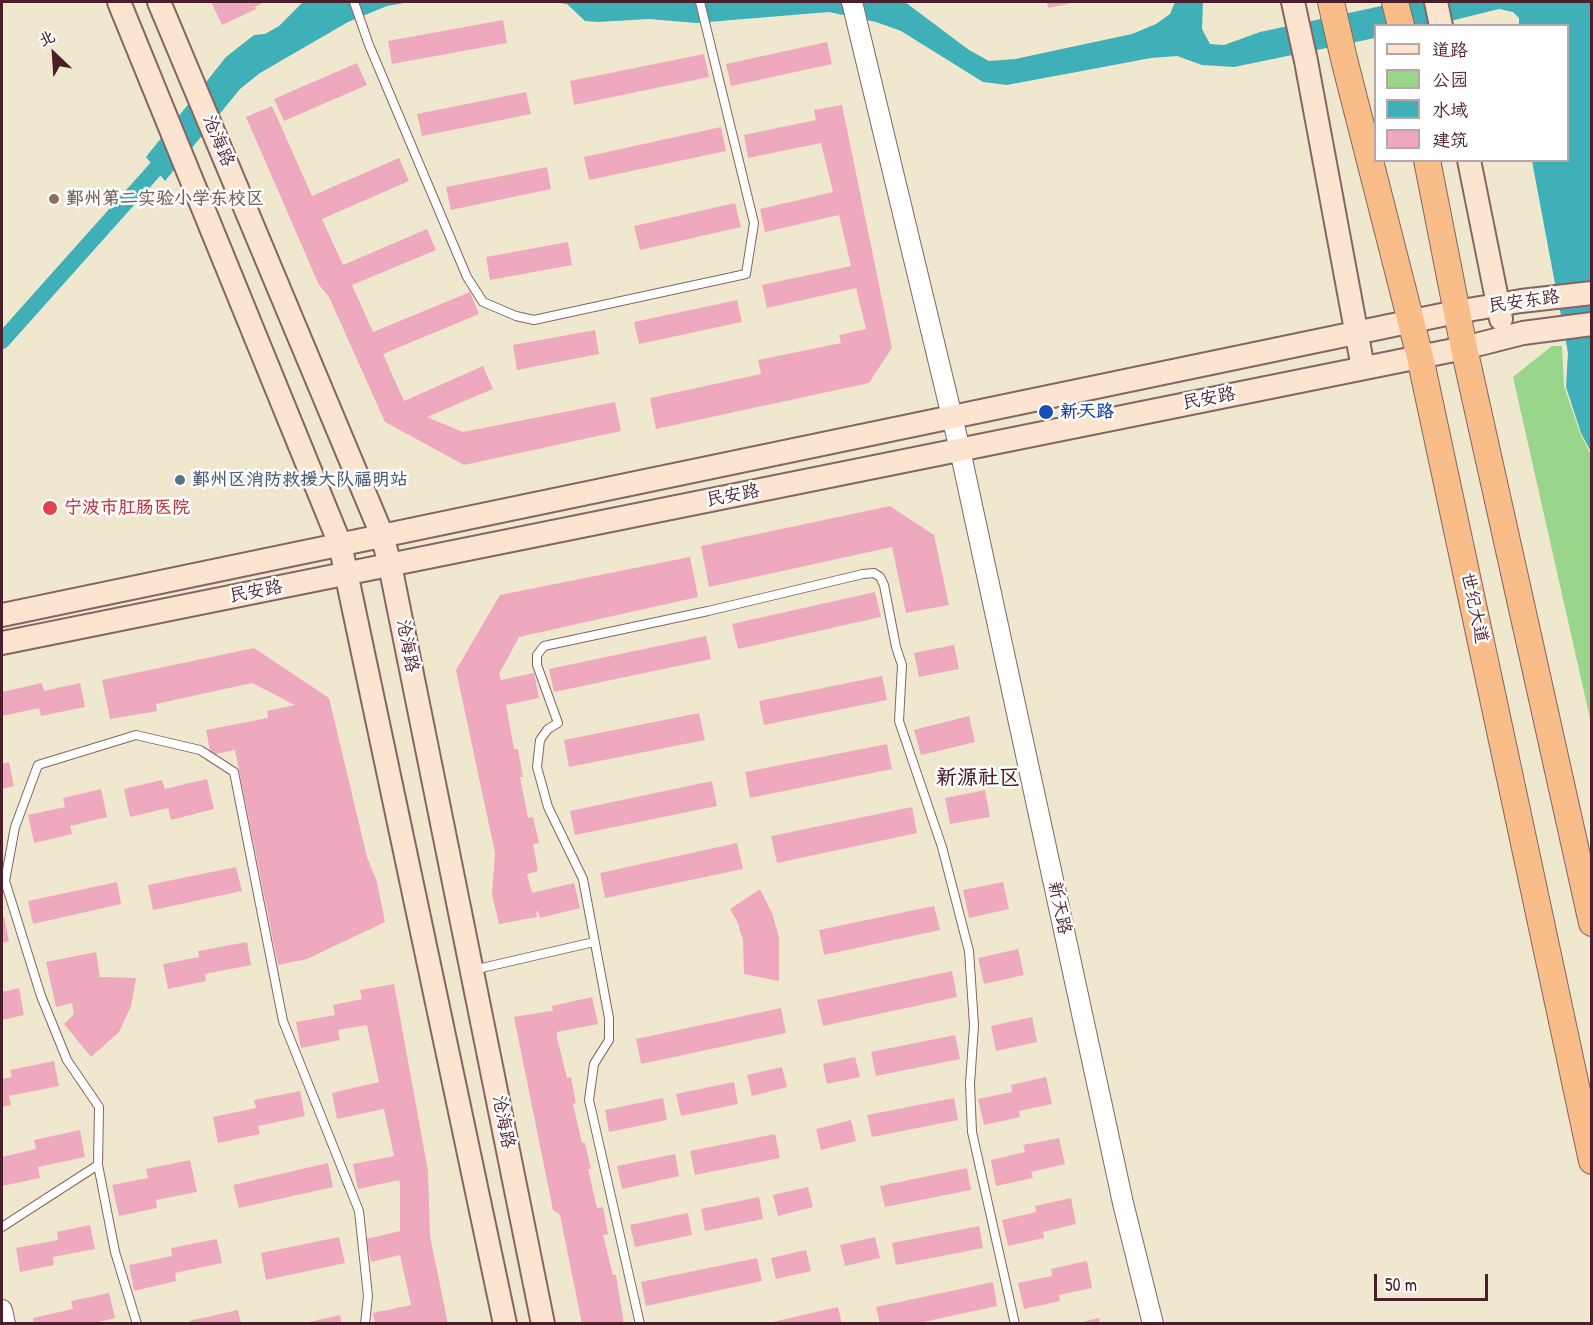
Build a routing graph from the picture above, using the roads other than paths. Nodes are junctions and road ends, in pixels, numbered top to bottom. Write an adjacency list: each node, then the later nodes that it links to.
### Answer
1 (119, 2): 27 (main road)
2 (159, 2): 26 (main road, 沧海路)
3 (354, 2): 4 (lane)
4 (700, 2)
5 (852, 2): 24 (street, 新天路)
6 (1331, 2): 17 (highway, 世纪大道)
7 (1395, 2): 10 (highway)
8 (1436, 2): 11 (main road)
9 (1294, 7): 19 (main road)
10 (1400, 24)
11 (1441, 24)
12 (1427, 162): 16 (highway)
13 (1469, 162): 15 (main road)
14 (1592, 293): 15 (main road, 民安东路)
15 (1498, 305): 16 (main road, 民安东路); 20 (main road)
16 (1456, 312): 17 (main road, 民安路); 21 (highway)
17 (1411, 321): 19 (main road, 民安路); 22 (highway, 世纪大道)
18 (1592, 324): 20 (main road, 民安东路)
19 (1357, 333): 23 (main road); 24 (main road, 民安路)
20 (1514, 335): 21 (main road, 民安东路)
21 (1464, 348): 22 (main road, 民安路); 32 (highway)
22 (1420, 357): 23 (main road, 民安路); 35 (highway, 世纪大道)
23 (1363, 368): 25 (main road, 民安路)
24 (951, 417): 25 (street, 新天路); 26 (main road, 民安路)
25 (960, 450): 28 (main road, 民安路); 46 (street, 新天路)
26 (382, 536): 27 (main road, 民安路); 28 (main road, 沧海路)
27 (340, 544): 29 (main road); 30 (main road, 民安路)
28 (390, 565): 29 (main road, 民安路); 34 (main road, 沧海路)
29 (346, 574): 31 (main road, 民安路); 42 (main road)
30 (2, 615)
31 (2, 644)
32 (1592, 923)
33 (594, 942): 34 (lane); 44 (lane); 45 (lane)
34 (472, 970): 43 (main road, 沧海路)
35 (1592, 1161)
36 (98, 1165): 37 (lane); 40 (lane); 41 (lane)
37 (2, 1227)
38 (2, 1311): 39 (street)
39 (5, 1323)
40 (137, 1323)
41 (365, 1323)
42 (505, 1323)
43 (543, 1323)
44 (640, 1323)
45 (1015, 1323)
46 (1153, 1323)

